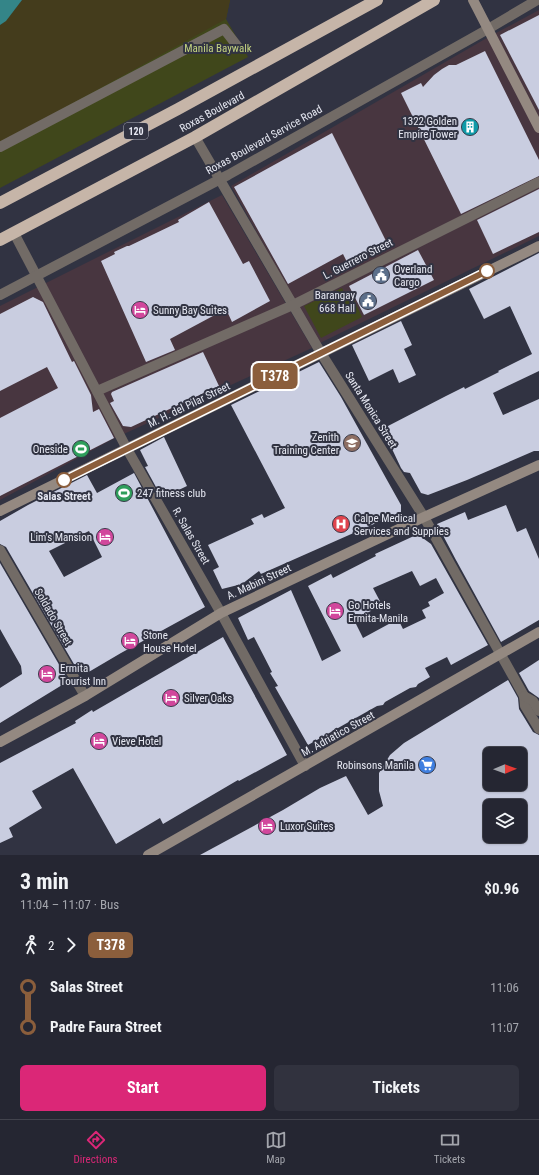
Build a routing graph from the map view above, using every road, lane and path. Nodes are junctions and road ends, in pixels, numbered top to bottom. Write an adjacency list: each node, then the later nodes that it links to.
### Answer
1 (377, 0): 12 (highway, Roxas Boulevard / 120)
2 (434, 0): 8 (highway, Roxas Boulevard)
3 (473, 0): 5 (main road)
4 (536, 0): 5 (street, Roxas Boulevard Service Road)
5 (488, 28): 7 (main road); 10 (street, Roxas Boulevard Service Road)
6 (238, 48): 9 (street)
7 (539, 128)
8 (195, 137): 10 (street, Santa Monica Street); 13 (highway, Roxas Boulevard)
9 (0, 147)
10 (220, 179): 16 (street, Roxas Boulevard Service Road); 18 (street, Santa Monica Street)
11 (539, 182): 18 (street, L. Guerrero Street)
12 (0, 202)
13 (14, 233): 14 (highway, Roxas Boulevard); 16 (street, R. Salas Street)
14 (0, 240)
15 (539, 246): 19 (main road, M. H. del Pilar Street)
16 (37, 275): 17 (street, Roxas Boulevard Service Road); 20 (street, R. Salas Street)
17 (0, 294)
18 (293, 305): 19 (street, Santa Monica Street); 20 (street, L. Guerrero Street)
19 (321, 353): 21 (main road, M. H. del Pilar Street); 24 (street, Santa Monica Street)
20 (97, 391): 21 (street, R. Salas Street)
21 (127, 449): 23 (main road, M. H. del Pilar Street); 26 (street, R. Salas Street)
22 (539, 465): 24 (main road, A. Mabini Street)
23 (0, 511)
24 (424, 517): 26 (main road, A. Mabini Street); 28 (street, Santa Monica Street)
25 (0, 550): 29 (street, Soldado Street)
26 (221, 613): 29 (main road, A. Mabini Street); 34 (street, R. Salas Street)
27 (539, 632): 28 (main road, M. Adriatico Street)
28 (501, 654): 30 (street, Santa Monica Street); 34 (main road, M. Adriatico Street)
29 (85, 696): 33 (main road, A. Mabini Street)
30 (524, 696): 31 (street, Santa Monica Street); 32 (street, Santa Monica Street)
31 (539, 711)
32 (539, 729)
33 (0, 742)
34 (305, 766): 35 (main road, M. Adriatico Street)
35 (148, 855)

